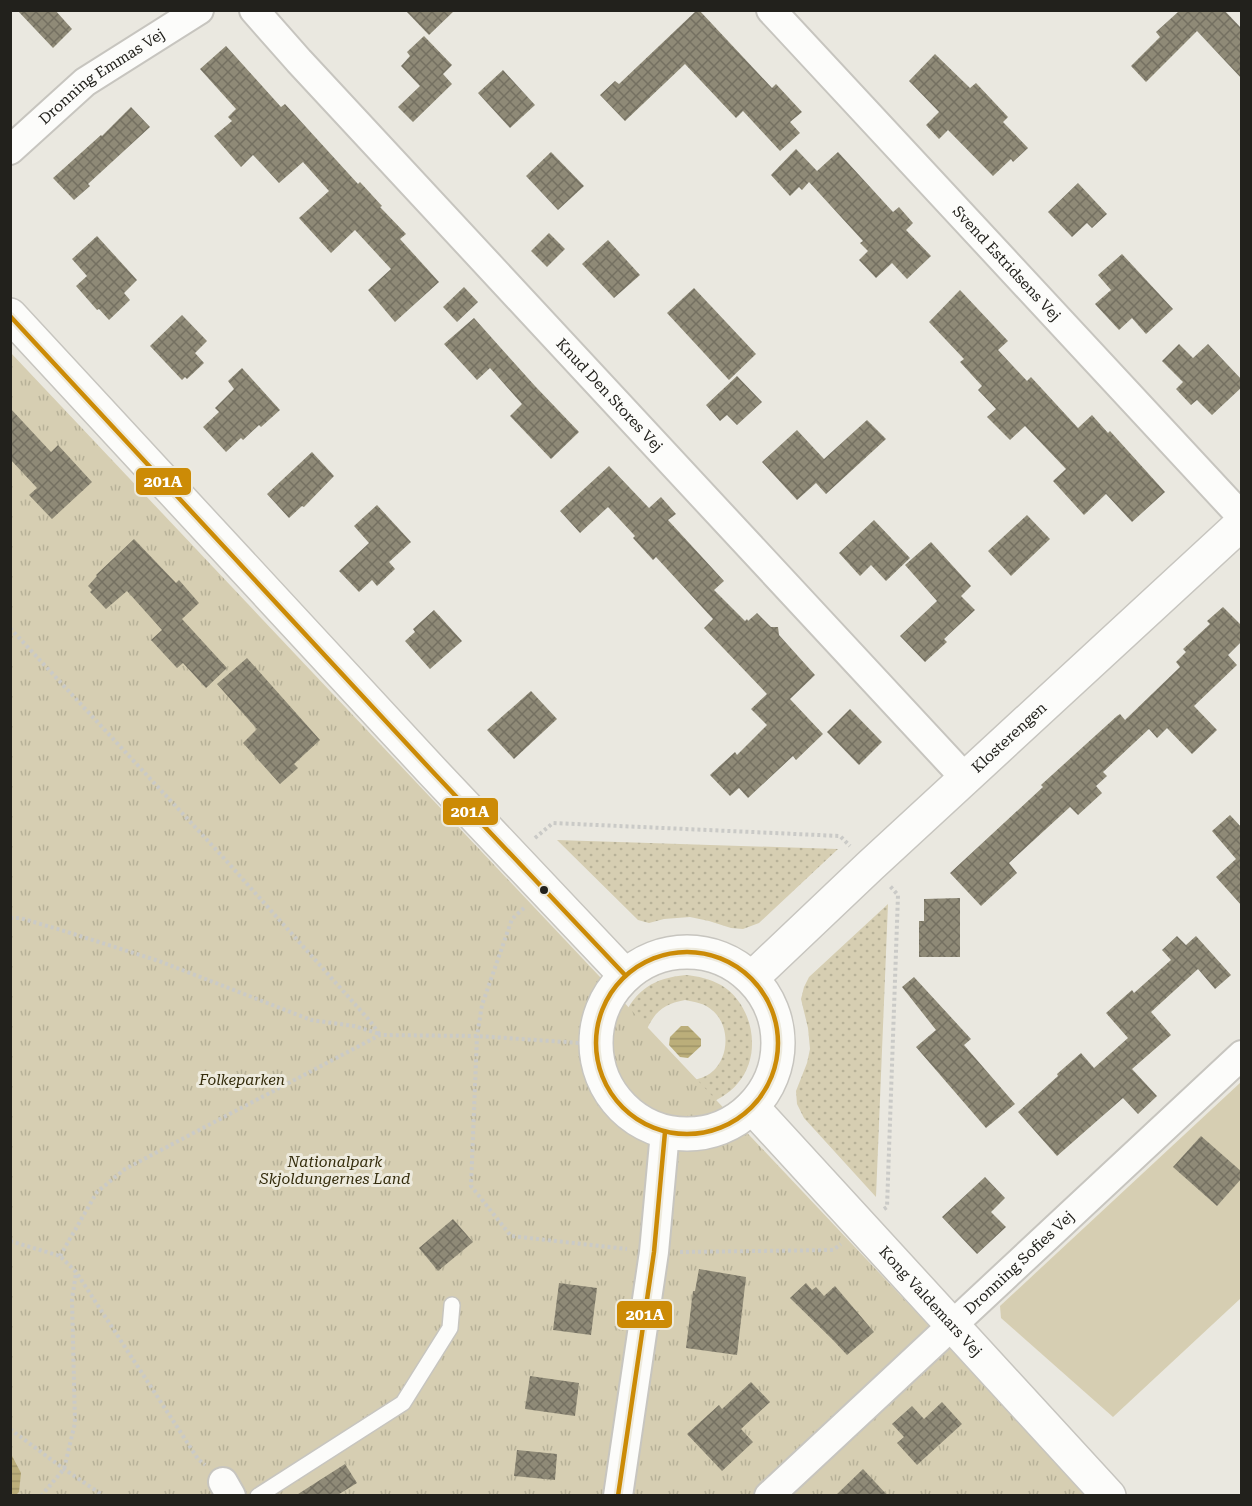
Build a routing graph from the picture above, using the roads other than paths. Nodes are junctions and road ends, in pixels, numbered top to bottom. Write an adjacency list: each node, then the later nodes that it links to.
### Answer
1 (199, 10): 4 (street, Dronning Emmas Vej)
2 (254, 10): 8 (street, Knud Den Stores Vej)
3 (771, 10): 6 (street, Svend Estridsens Vej)
4 (10, 150)
5 (10, 315): 9 (main road)
6 (1242, 517)
7 (1242, 523): 8 (main road, Klosterengen)
8 (966, 778): 10 (main road, Klosterengen)
9 (626, 975): 10 (main road); 13 (main road)
10 (752, 978): 12 (main road)
11 (1242, 1055): 15 (street, Dronning Sofies Vej)
12 (752, 1107): 13 (main road); 15 (main road, Kong Valdemars Vej)
13 (665, 1132): 17 (street)
14 (452, 1305): 16 (lane)
15 (953, 1326): 18 (street, Dronning Sofies Vej); 19 (main road, Kong Valdemars Vej)
16 (258, 1496)
17 (618, 1496)
18 (769, 1496)
19 (1108, 1496)

